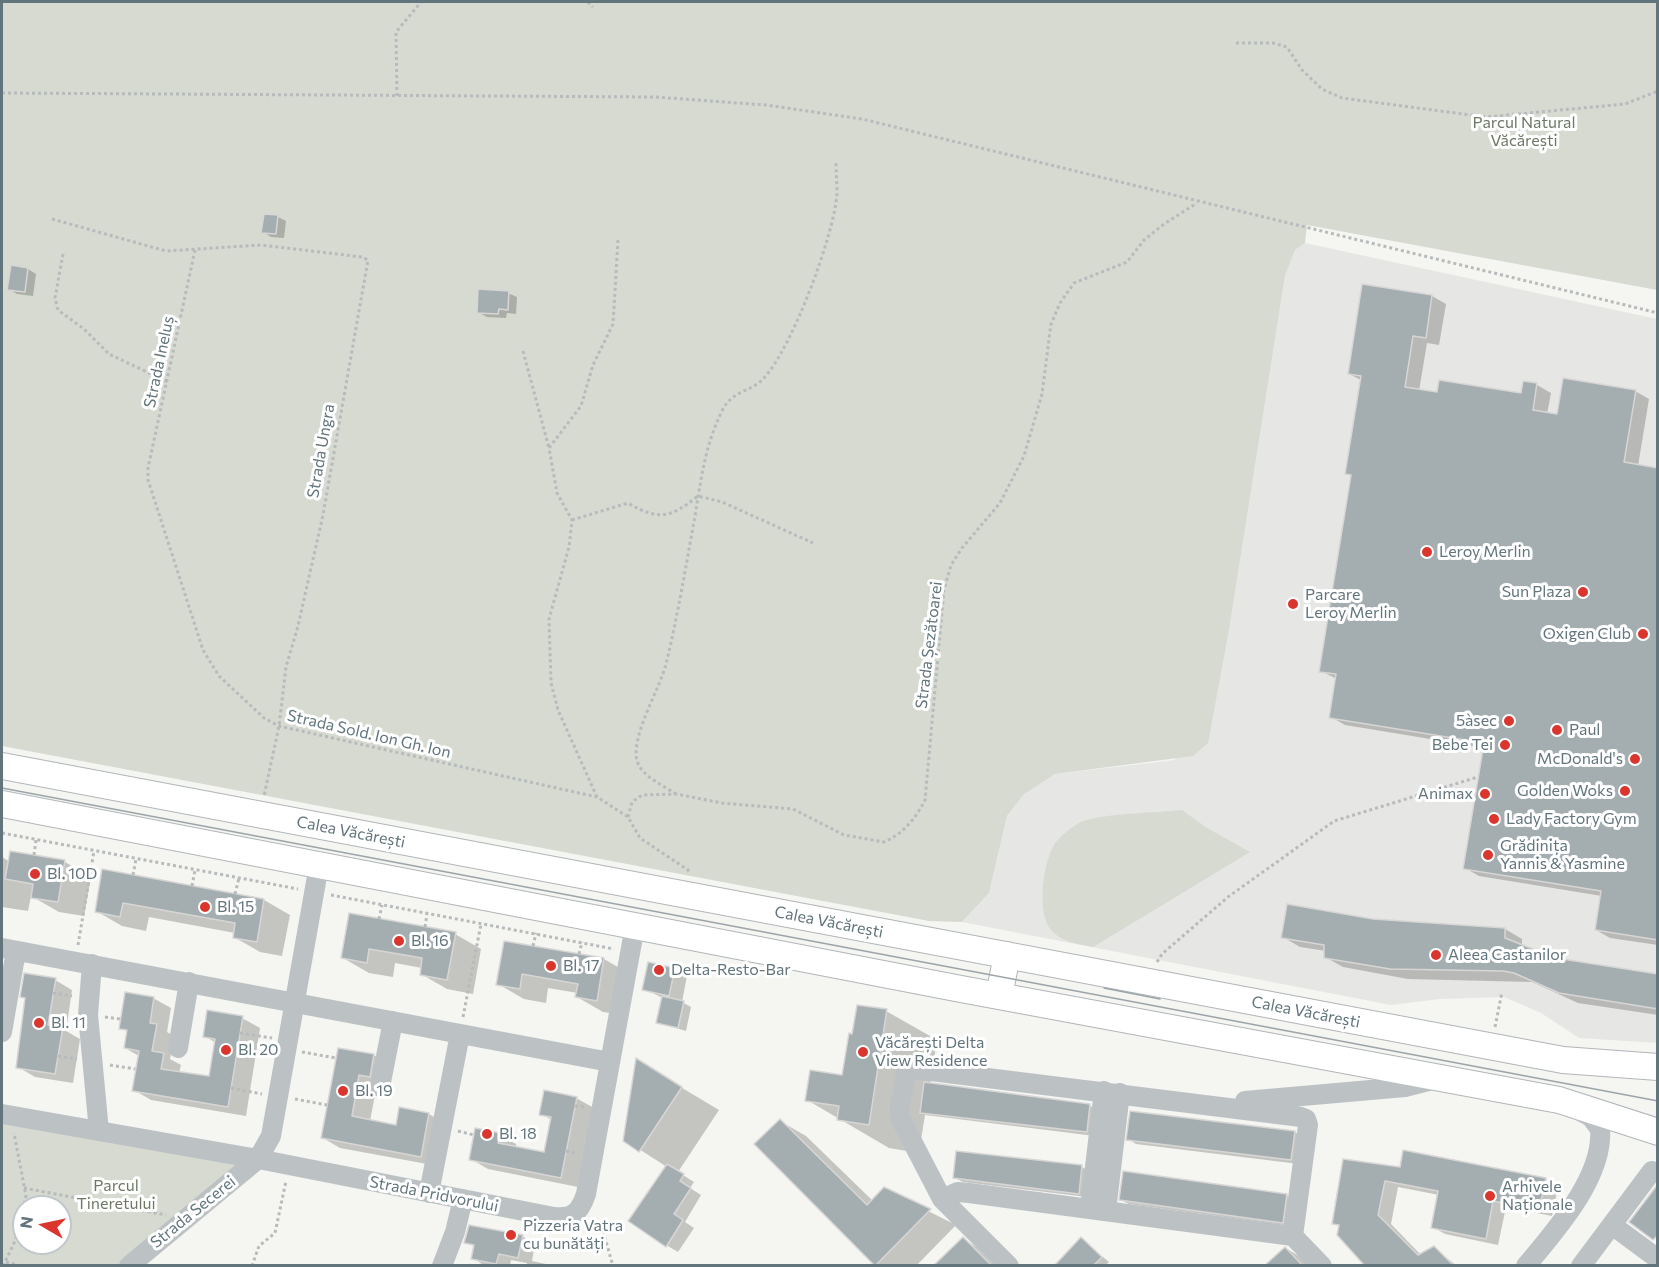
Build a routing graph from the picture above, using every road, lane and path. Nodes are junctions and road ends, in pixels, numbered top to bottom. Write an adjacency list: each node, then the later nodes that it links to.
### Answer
1 (421, 2): 7 (path)
2 (588, 2): 3 (path)
3 (593, 7)
4 (1236, 43): 5 (path)
5 (1658, 91)
6 (2, 93): 7 (path)
7 (397, 96): 9 (path)
8 (836, 162): 19 (path)
9 (1199, 202): 14 (path); 25 (path, Strada Șezătoarei)
10 (52, 219): 12 (path)
11 (618, 240): 17 (path)
12 (195, 250): 16 (path, Strada Ineluș); 22 (path, Strada Ungra)
13 (63, 255): 16 (path)
14 (1658, 312)
15 (523, 351): 17 (path)
16 (168, 382): 18 (path, Strada Ineluș)
17 (549, 448): 20 (path)
18 (148, 480): 22 (path, Strada Sold. Ion Gh. Ion)
19 (698, 496): 20 (path); 21 (path); 25 (path)
20 (572, 520): 26 (path)
21 (813, 543)
22 (279, 726): 26 (path, Strada Sold. Ion Gh. Ion); 28 (path, Strada Ungra)
23 (2, 766): 28 (main road, Calea Văcărești)
24 (1478, 777): 54 (path)
25 (676, 794): 29 (path)
26 (597, 797): 29 (path, Strada Sold. Ion Gh. Ion)
27 (2, 804): 34 (main road)
28 (261, 815): 40 (main road, Calea Văcărești)
29 (628, 817): 40 (path)
30 (36, 840): 32 (path)
31 (94, 851): 53 (path)
32 (34, 855)
33 (136, 859): 36 (path)
34 (319, 865): 45 (main road); 58 (street)
35 (195, 870): 38 (path)
36 (133, 875)
37 (239, 878): 39 (path)
38 (192, 886)
39 (235, 894)
40 (701, 898): 52 (main road, Calea Văcărești)
41 (382, 905): 43 (path)
42 (427, 913): 46 (path)
43 (379, 919)
44 (481, 923): 62 (path)
45 (635, 926): 57 (main road); 69 (street)
46 (425, 927)
47 (536, 933): 49 (path)
48 (582, 942): 51 (path)
49 (533, 946)
50 (9, 949): 53 (street); 60 (street)
51 (579, 954)
52 (1007, 955): 57 (main road); 64 (main road, Calea Văcărești)
53 (84, 963): 55 (street); 68 (street)
54 (1155, 967)
55 (189, 982): 58 (street); 65 (street)
56 (1502, 992): 64 (path)
57 (999, 996): 72 (main road)
58 (295, 1002): 59 (street); 63 (street)
59 (393, 1021): 62 (street); 74 (street)
60 (2, 1032)
61 (240, 1033): 63 (path)
62 (460, 1034): 69 (street); 89 (street)
63 (287, 1045): 66 (path); 77 (street)
64 (1491, 1047): 67 (main road, Calea Văcărești)
65 (178, 1048)
66 (336, 1058)
67 (1563, 1060): 70 (main road, Calea Văcărești); 73 (main road)
68 (92, 1062): 71 (path); 83 (street)
69 (610, 1062): 93 (street)
70 (1658, 1067)
71 (135, 1069)
72 (1439, 1078): 78 (main road); 79 (street)
73 (1658, 1079)
74 (380, 1087)
75 (231, 1088): 77 (path)
76 (1112, 1092): 79 (street); 91 (street); 92 (street)
77 (278, 1096): 80 (path); 85 (street)
78 (1559, 1100): 82 (main road); 84 (street)
79 (1206, 1104): 96 (street)
80 (327, 1105)
81 (10, 1115): 83 (street, Strada Pridvorului); 88 (path)
82 (1651, 1125): 84 (street)
83 (99, 1131): 85 (street, Strada Pridvorului)
84 (1599, 1146): 106 (street)
85 (258, 1159): 86 (street, Strada Pridvorului); 94 (street, Strada Secerei)
86 (290, 1166): 89 (street, Strada Pridvorului); 101 (path)
87 (1652, 1171): 95 (street)
88 (24, 1188): 94 (path); 98 (path)
89 (429, 1193): 90 (street, Strada Pridvorului)
90 (463, 1199): 93 (street, Strada Pridvorului); 102 (street)
91 (942, 1199): 92 (street); 104 (street)
92 (1098, 1210): 96 (street)
93 (576, 1214): 103 (path)
94 (185, 1218): 100 (street, Strada Secerei)
95 (1612, 1225): 97 (street); 107 (street)
96 (1293, 1236): 105 (street)
97 (1658, 1259)
98 (4, 1264): 99 (path)
99 (22, 1266)
100 (129, 1266)
101 (252, 1266)
102 (442, 1266)
103 (613, 1266)
104 (1009, 1266)
105 (1322, 1266)
106 (1526, 1266)
107 (1581, 1266)

